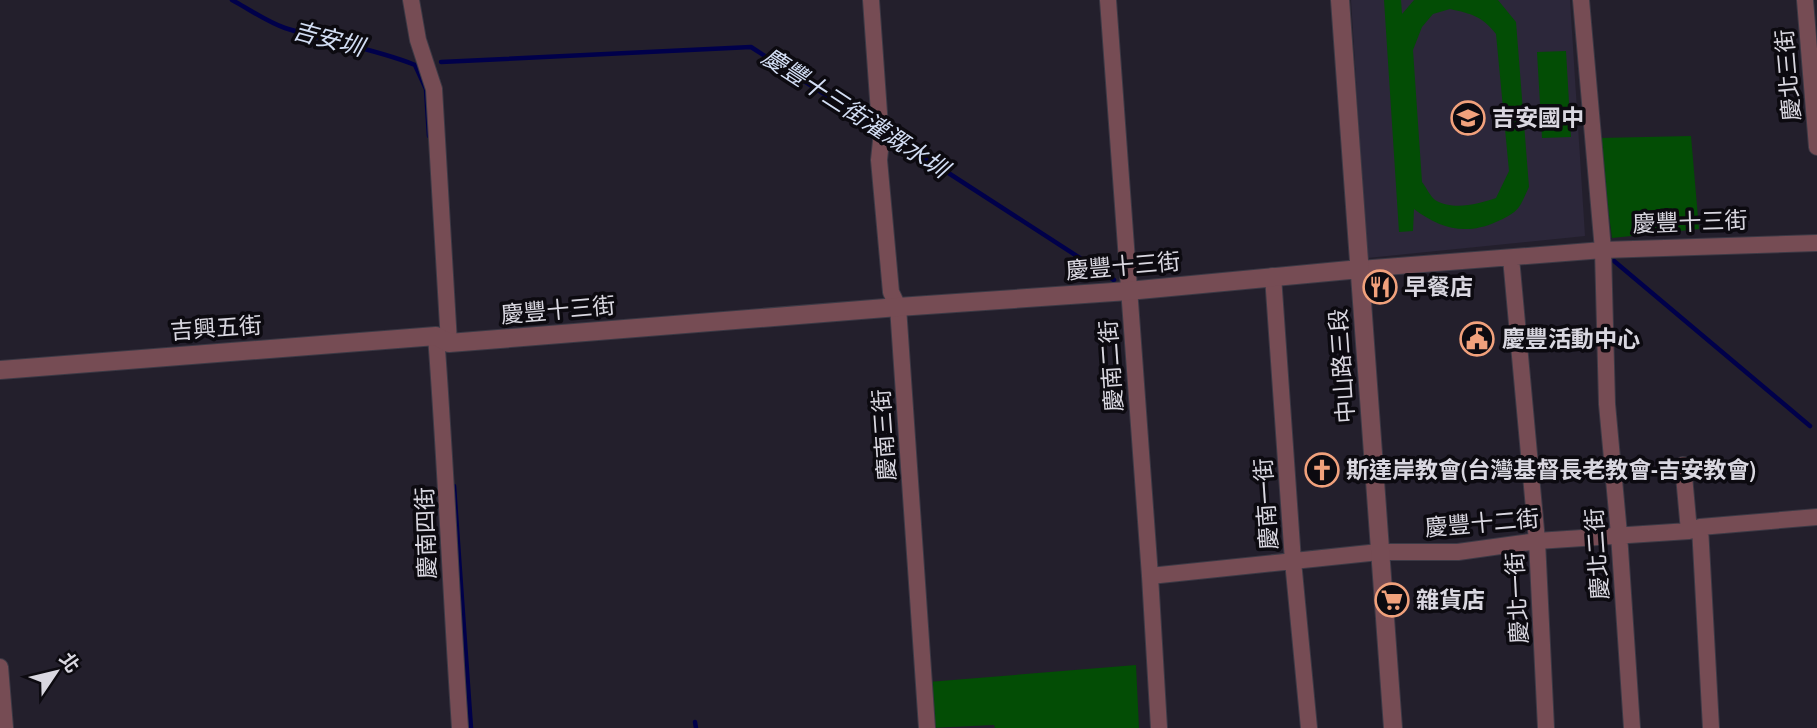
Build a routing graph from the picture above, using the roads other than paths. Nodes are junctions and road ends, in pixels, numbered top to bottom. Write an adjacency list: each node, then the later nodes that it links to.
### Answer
1 (411, 0): 15 (street, 慶南四街)
2 (871, 0): 14 (street, 慶南三街)
3 (1108, 0): 13 (street, 慶南二街)
4 (1340, 0): 11 (street, 中山路三段)
5 (1581, 0): 9 (street, 慶北二街)
6 (1805, 0): 7 (street, 慶北三街)
7 (1817, 147)
8 (1817, 243): 9 (street, 慶豐十三街)
9 (1603, 250): 10 (street, 慶豐十三街); 20 (street, 慶北二街)
10 (1511, 258): 11 (street, 慶豐十三街); 21 (street, 慶北一街)
11 (1360, 269): 12 (street, 慶豐十三街); 22 (street, 中山路三段)
12 (1273, 276): 13 (street, 慶豐十三街); 23 (street, 慶南一街)
13 (1128, 291): 14 (street, 慶豐十三街); 24 (street, 慶南二街)
14 (898, 307): 15 (street, 慶豐十三街); 28 (street, 慶南三街)
15 (443, 340): 16 (street, 吉興五街); 27 (street, 慶南四街)
16 (0, 370)
17 (1683, 465): 19 (street)
18 (1817, 517): 19 (street, 慶豐十二街)
19 (1695, 529): 20 (street, 慶豐十二街); 34 (street)
20 (1619, 534): 21 (street, 慶豐十二街); 33 (street, 慶北二街)
21 (1537, 541): 22 (street, 慶豐十二街); 32 (street, 慶北一街)
22 (1379, 552): 23 (street, 慶豐十二街); 31 (street, 中山路三段)
23 (1293, 561): 24 (street, 慶豐十二街); 30 (street, 慶南一街)
24 (1150, 576): 29 (street, 慶南二街)
25 (0, 667): 26 (street)
26 (5, 728)
27 (460, 728)
28 (927, 728)
29 (1159, 728)
30 (1309, 728)
31 (1393, 728)
32 (1546, 728)
33 (1632, 728)
34 (1711, 728)

